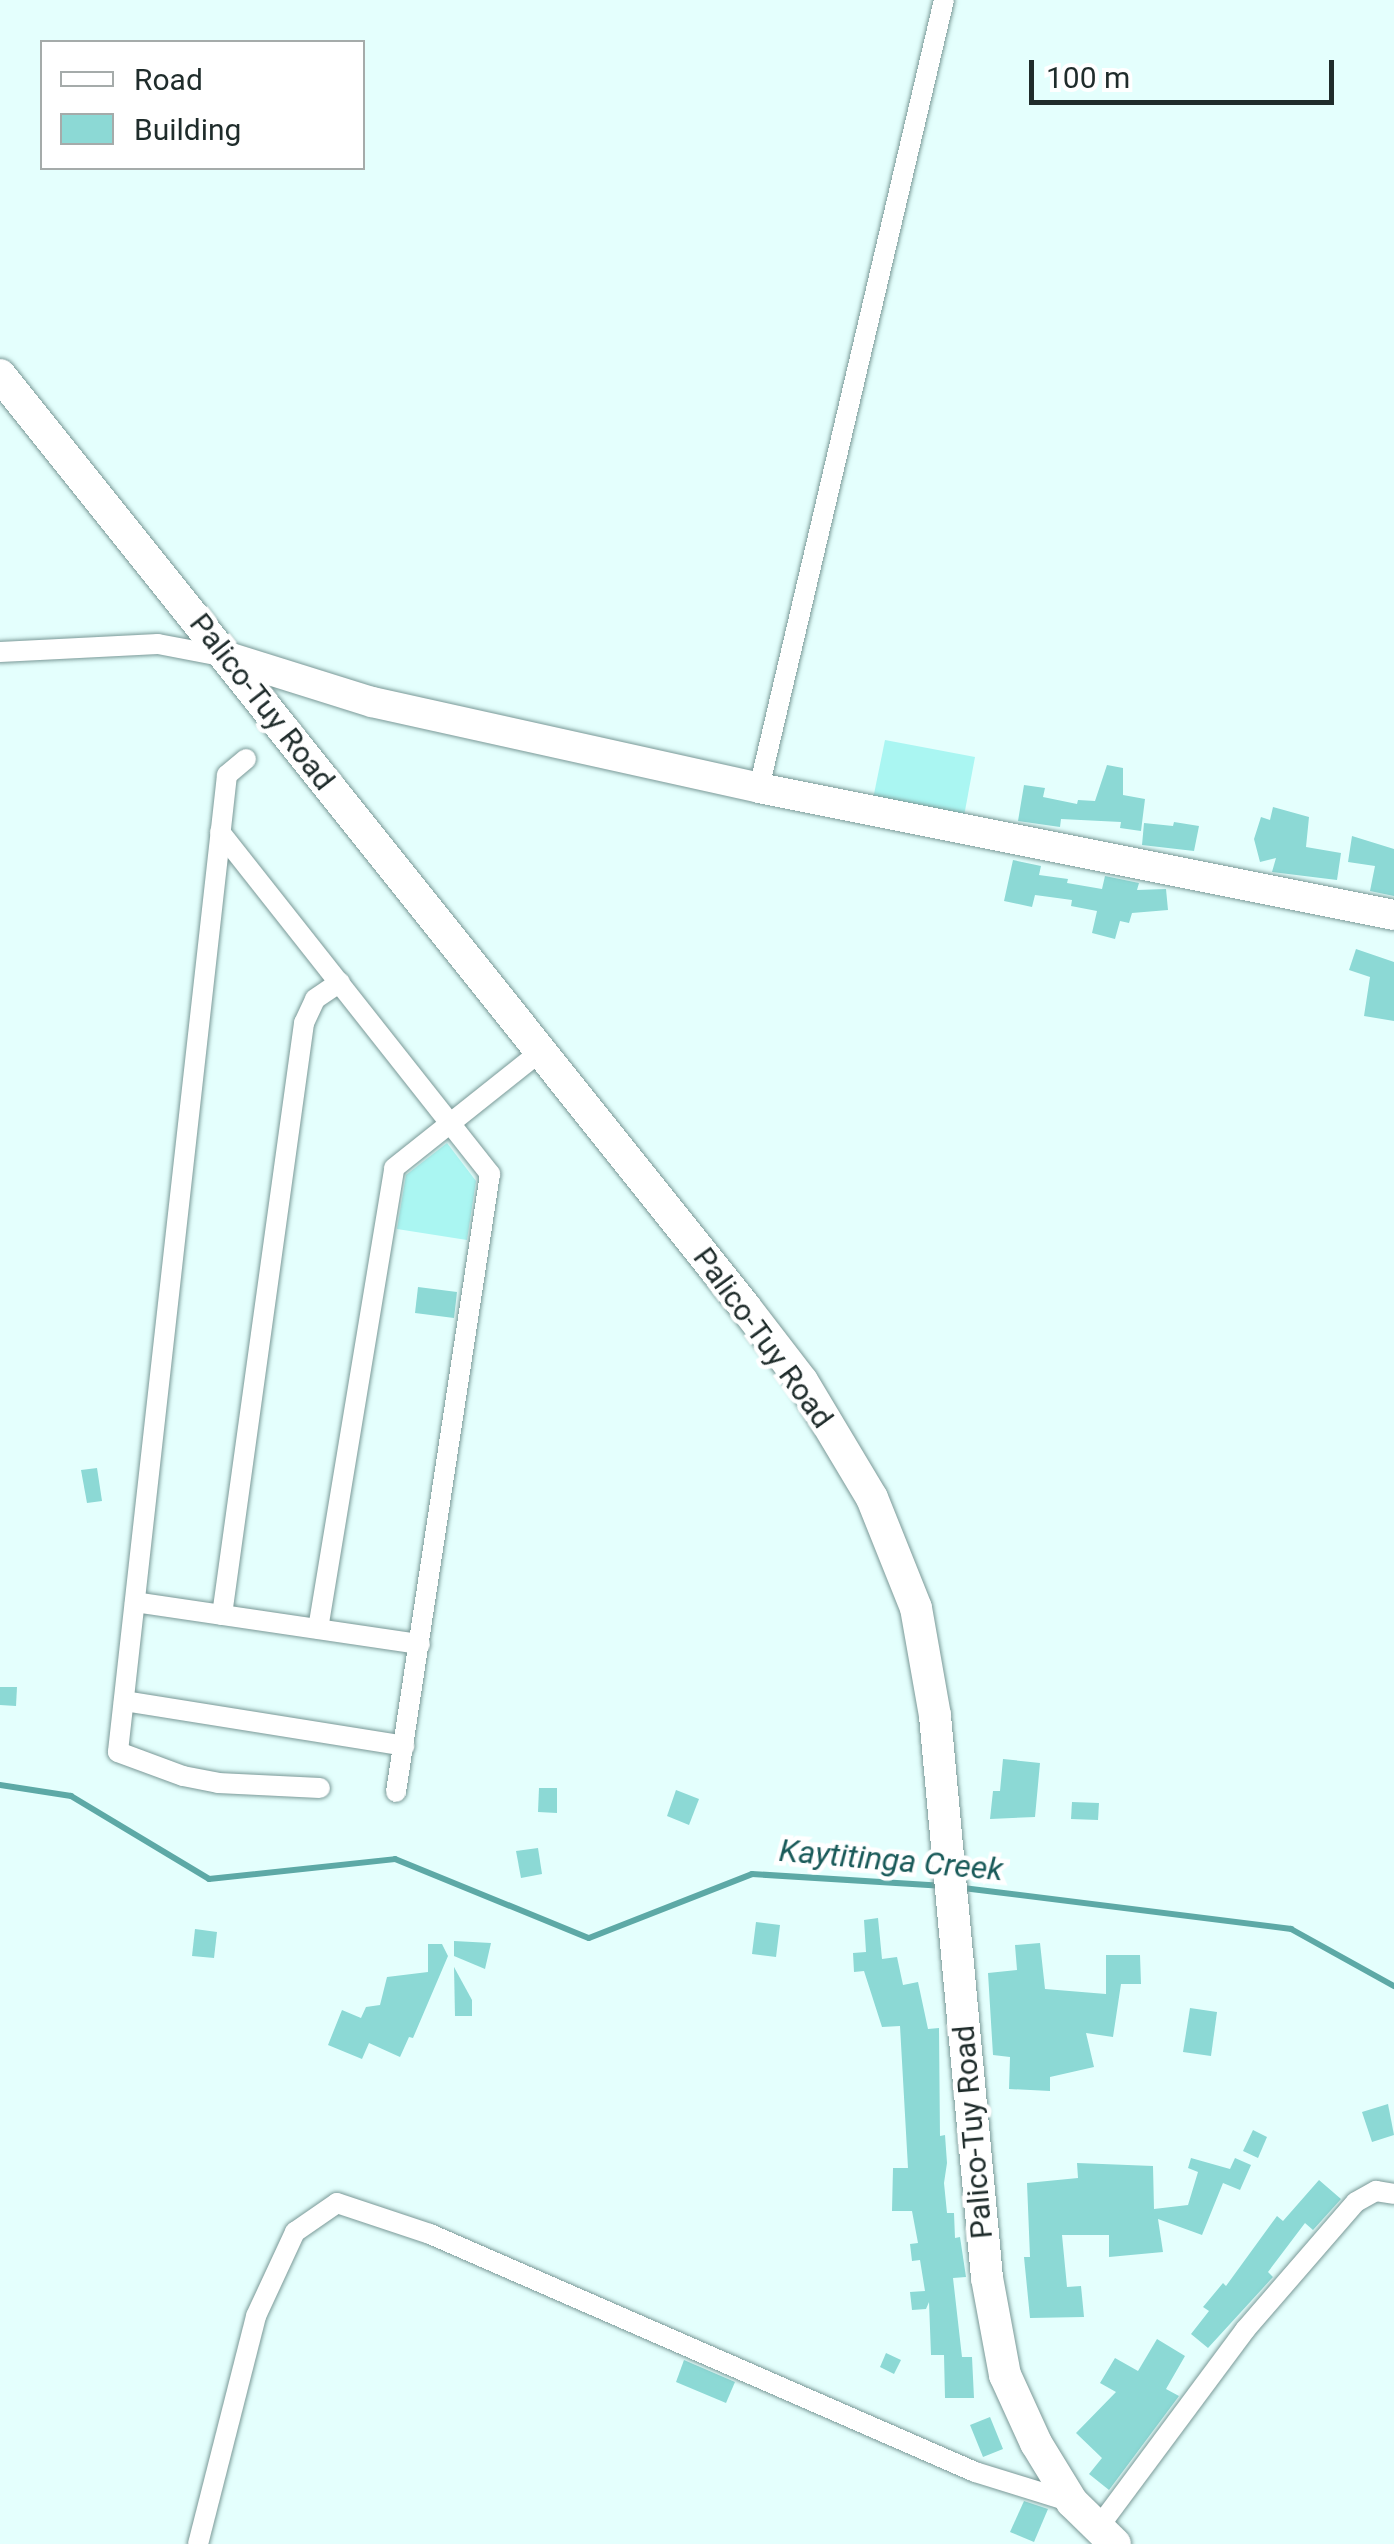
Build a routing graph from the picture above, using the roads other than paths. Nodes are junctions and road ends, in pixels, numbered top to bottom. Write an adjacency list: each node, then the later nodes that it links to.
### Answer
1 (944, 0): 6 (street)
2 (0, 375): 4 (main road, Palico-Tuy Road)
3 (0, 652): 4 (street)
4 (228, 657): 6 (street); 10 (main road, Palico-Tuy Road)
5 (246, 759): 7 (street)
6 (760, 788): 8 (street)
7 (220, 832): 9 (street); 12 (street)
8 (1394, 915)
9 (340, 982): 11 (street); 13 (street)
10 (541, 1051): 11 (street); 21 (main road, Palico-Tuy Road)
11 (450, 1120): 14 (street); 15 (street)
12 (135, 1602): 13 (street); 16 (street)
13 (222, 1615): 14 (street)
14 (318, 1629): 15 (street)
15 (420, 1644): 17 (street)
16 (124, 1701): 17 (street); 18 (street)
17 (404, 1746): 19 (street)
18 (320, 1788)
19 (396, 1792)
20 (1394, 2194): 22 (street)
21 (1072, 2502): 22 (main road, Palico-Tuy Road); 23 (street)
22 (1106, 2536)
23 (198, 2544)

